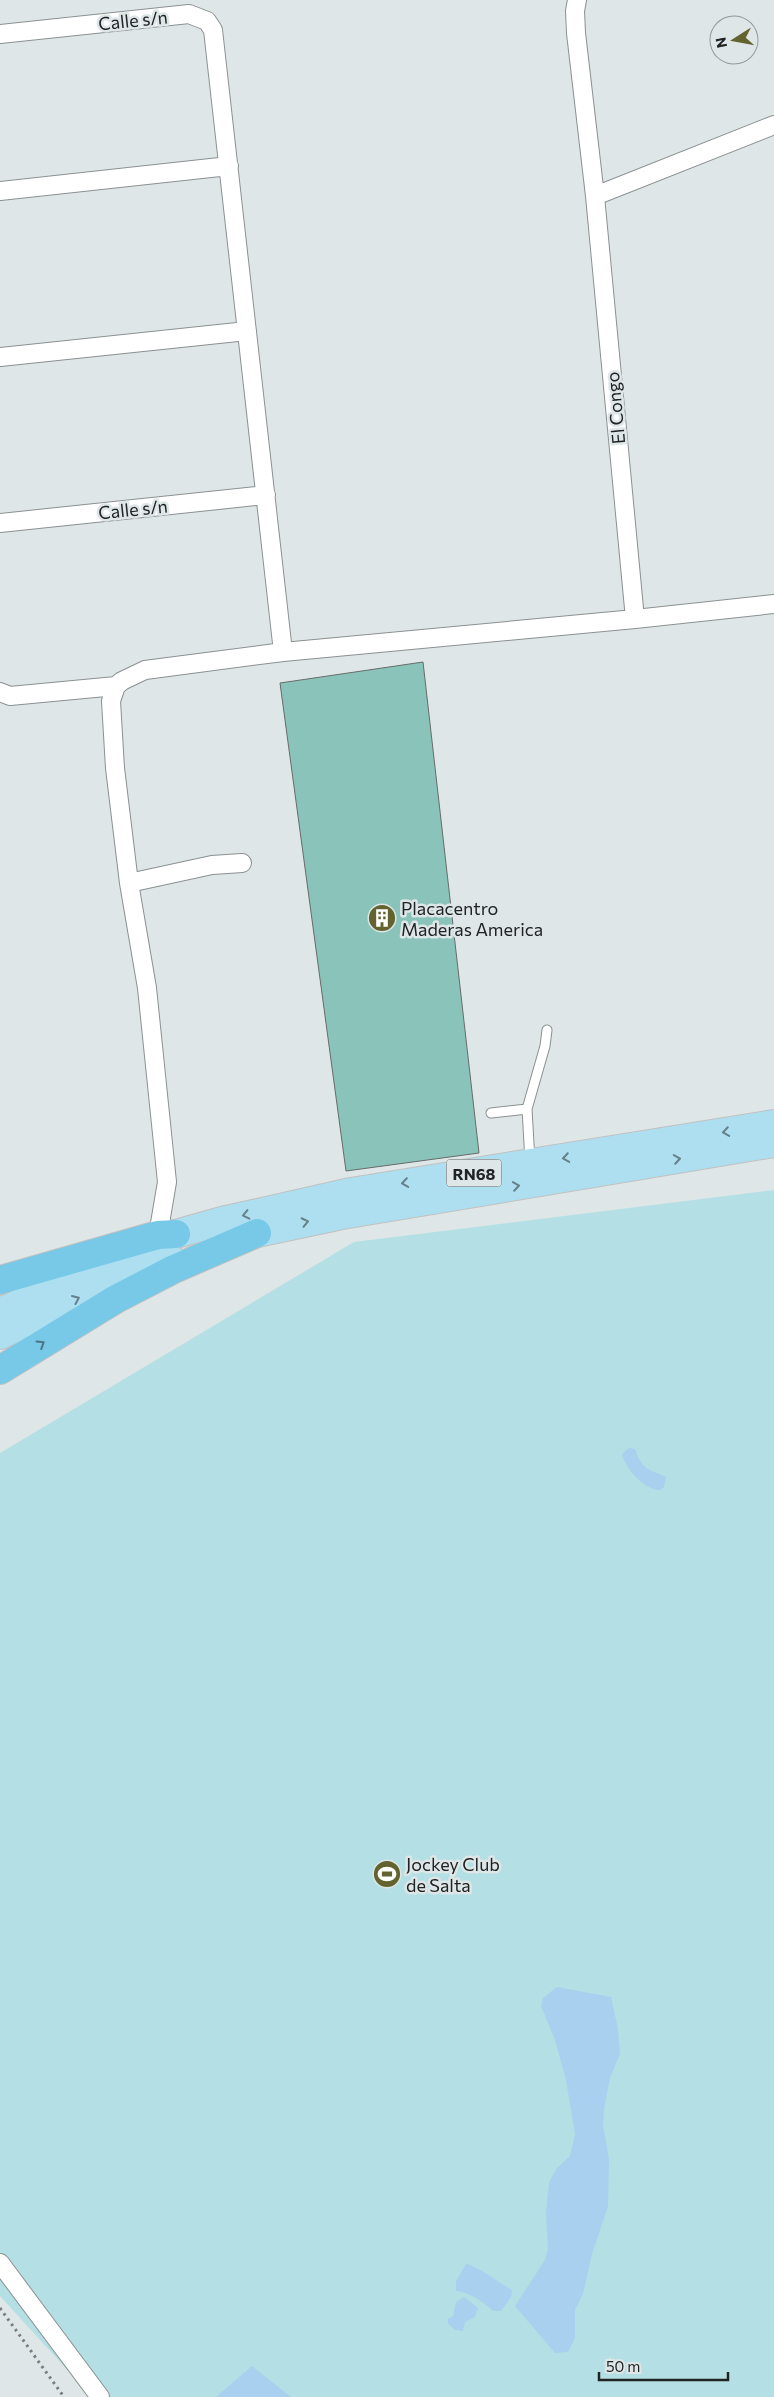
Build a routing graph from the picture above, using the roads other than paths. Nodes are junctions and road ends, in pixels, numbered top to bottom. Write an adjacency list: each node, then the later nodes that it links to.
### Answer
1 (577, 0): 6 (street, El Congo)
2 (0, 34): 4 (street, Calle s/n)
3 (774, 125): 6 (street)
4 (229, 166): 5 (street); 7 (street, Calle s/n)
5 (0, 190)
6 (595, 196): 12 (street, El Congo)
7 (247, 331): 8 (street); 9 (street, Calle s/n)
8 (0, 356)
9 (266, 495): 10 (street, Calle s/n); 13 (street, Calle s/n)
10 (0, 523)
11 (774, 604): 12 (street)
12 (635, 619): 13 (street)
13 (283, 652): 14 (street)
14 (116, 686): 15 (street); 17 (street)
15 (0, 692)
16 (242, 863): 17 (street)
17 (129, 883): 25 (street)
18 (547, 1030): 19 (lane)
19 (527, 1109): 20 (lane); 23 (lane)
20 (491, 1113)
21 (774, 1124): 23 (main road, RN68, one-way to 23)
22 (774, 1143): 24 (main road, RN68, one-way to 22)
23 (530, 1164): 25 (main road, RN68, one-way to 25)
24 (257, 1233): 28 (main road, RN68, one-way to 24); 29 (highway, RN68, one-way to 24)
25 (167, 1235): 26 (highway, RN68); 27 (main road, RN68)
26 (0, 1280)
27 (0, 1312)
28 (0, 1335)
29 (0, 1370)
30 (0, 2263): 31 (street)
31 (100, 2397)

